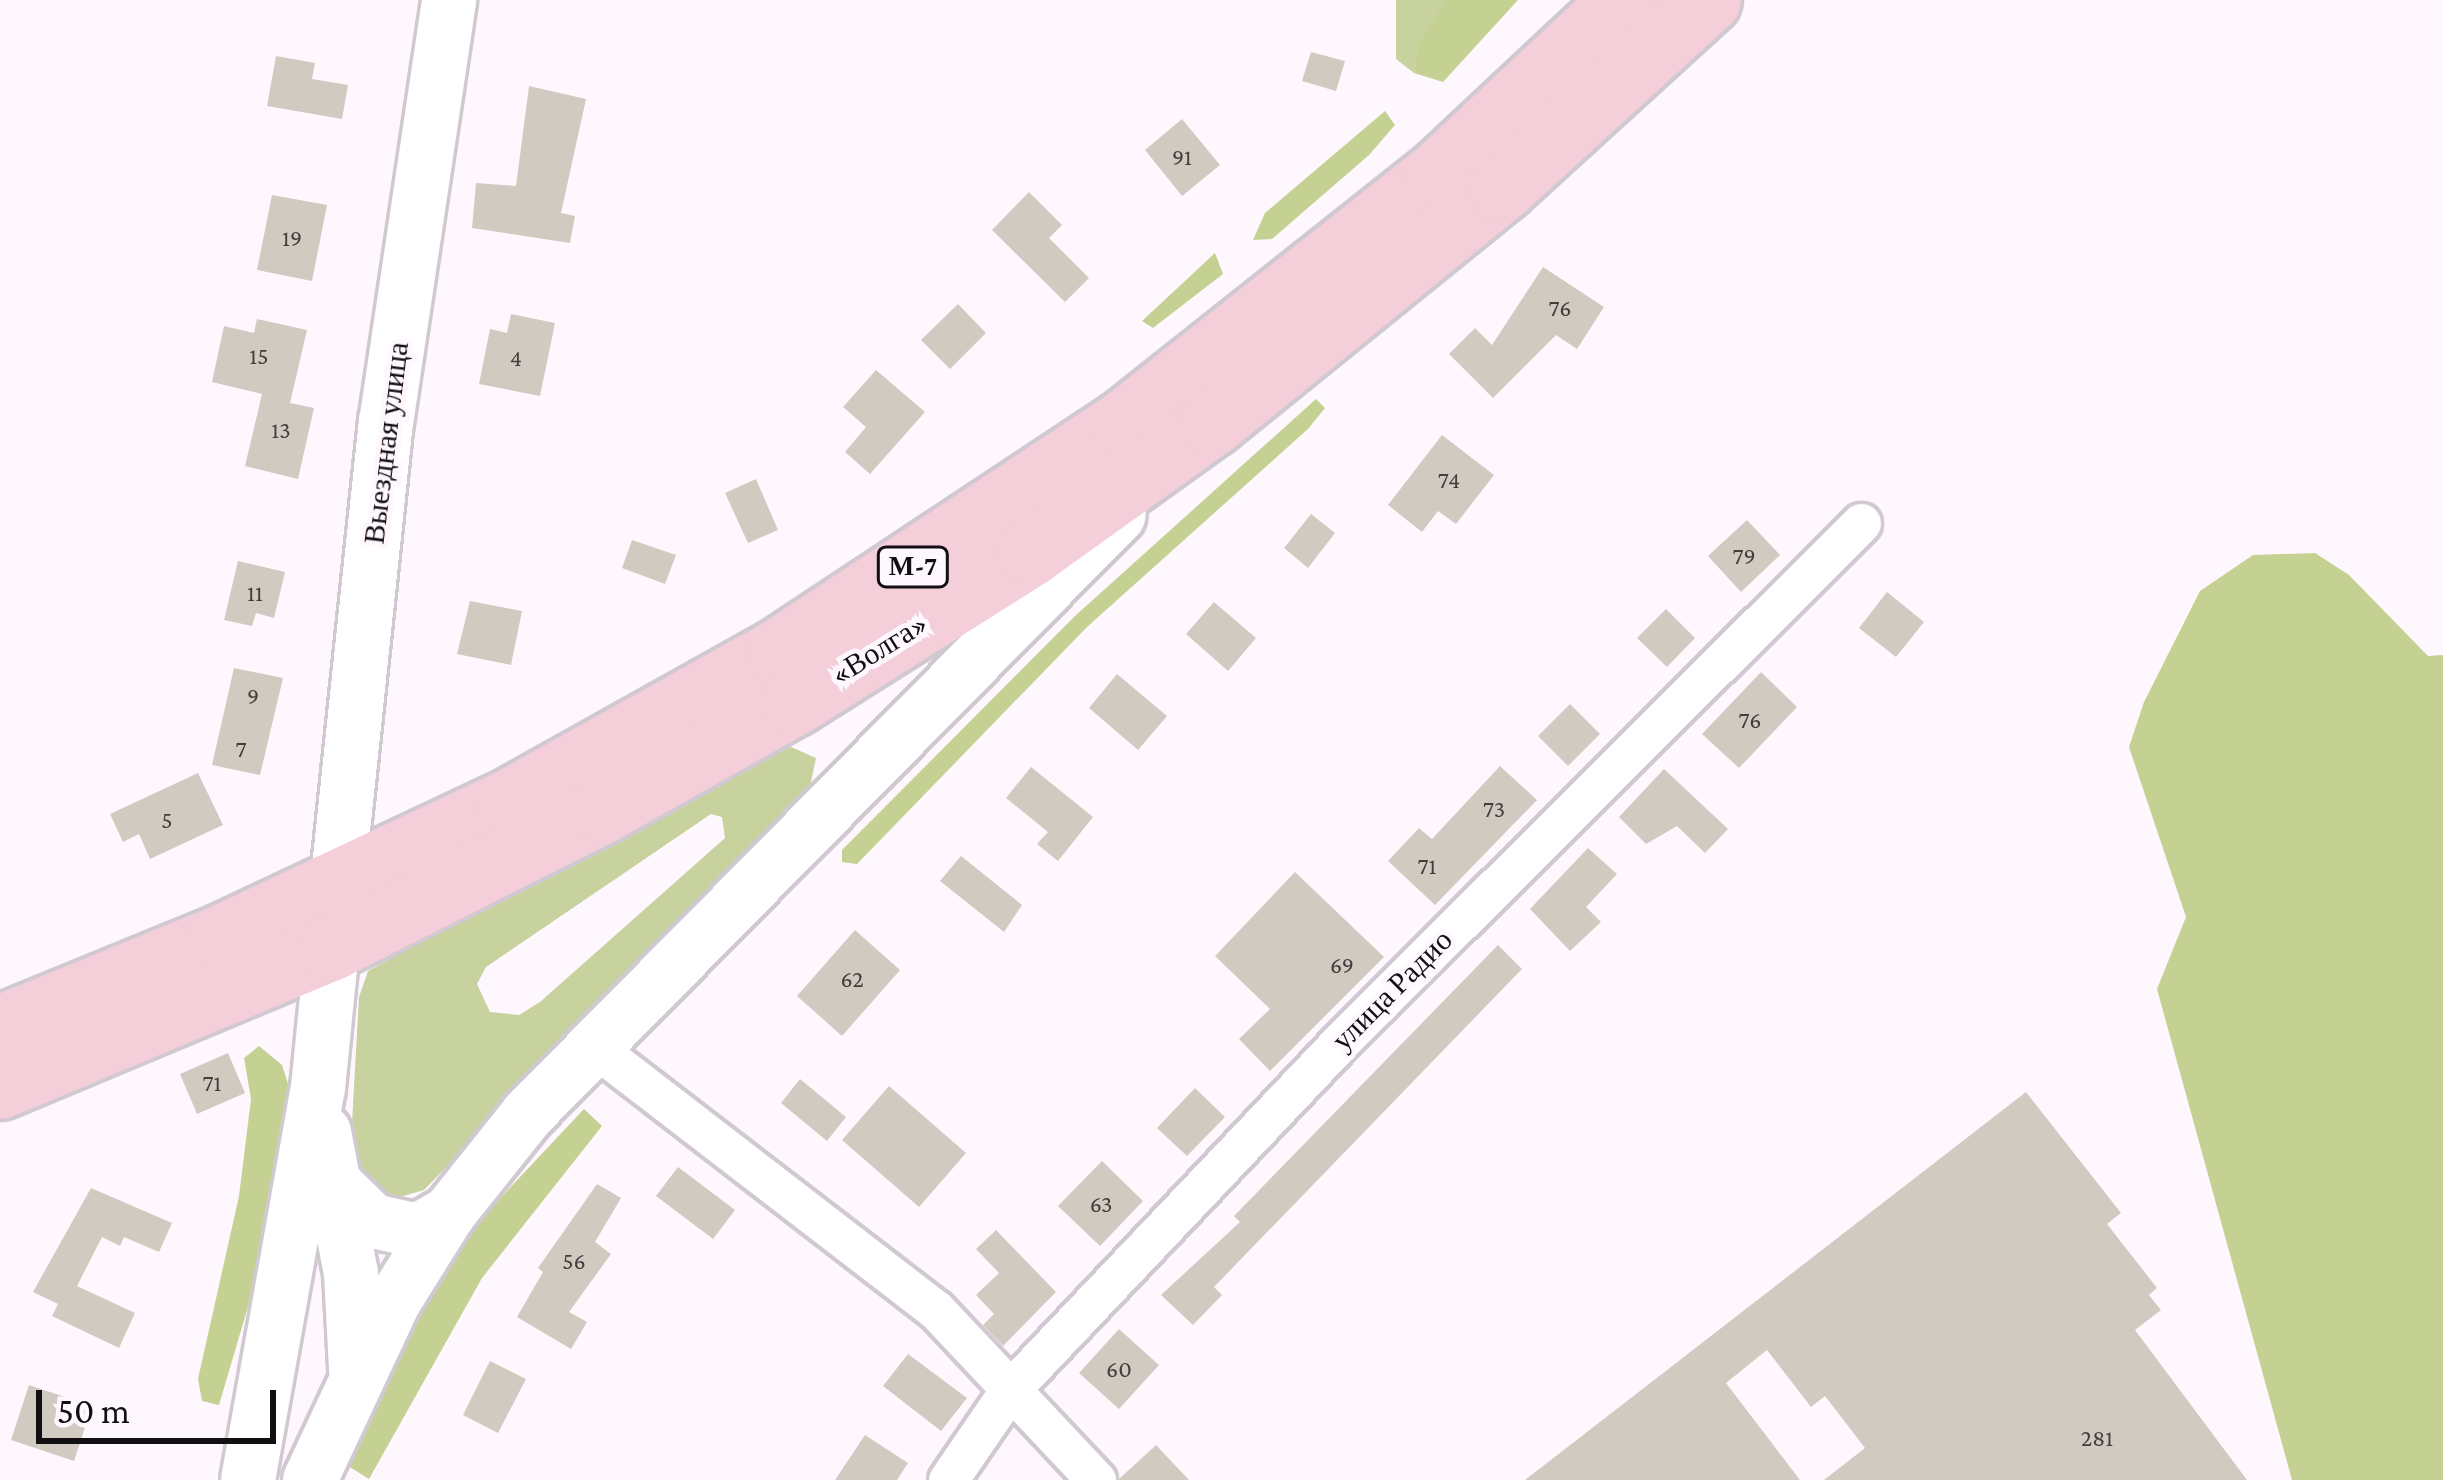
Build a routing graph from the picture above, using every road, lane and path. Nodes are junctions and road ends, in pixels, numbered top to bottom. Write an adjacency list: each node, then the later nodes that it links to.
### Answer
1 (449, 0): 6 (main road, Выездная улица)
2 (1625, 0): 6 (highway, «Волга» / М-7)
3 (1708, 0): 4 (highway, «Волга» / М-7)
4 (1213, 422): 6 (highway, «Волга» / М-7); 8 (main road)
5 (1861, 524): 16 (street, улица Радио)
6 (334, 917): 7 (highway, «Волга» / М-7); 9 (highway, «Волга» / М-7); 10 (main road, Выездная улица)
7 (0, 1029)
8 (593, 1046): 12 (main road); 16 (street)
9 (0, 1086)
10 (318, 1088): 11 (main road); 14 (main road)
11 (331, 1180): 12 (main road); 13 (main road)
12 (434, 1222): 13 (main road); 15 (main road)
13 (351, 1273): 14 (main road); 15 (main road)
14 (288, 1324): 15 (main road); 17 (main road)
15 (355, 1357): 18 (main road)
16 (1009, 1391): 19 (street, улица Радио); 20 (street)
17 (248, 1480)
18 (310, 1480)
19 (948, 1480)
20 (1096, 1480)

